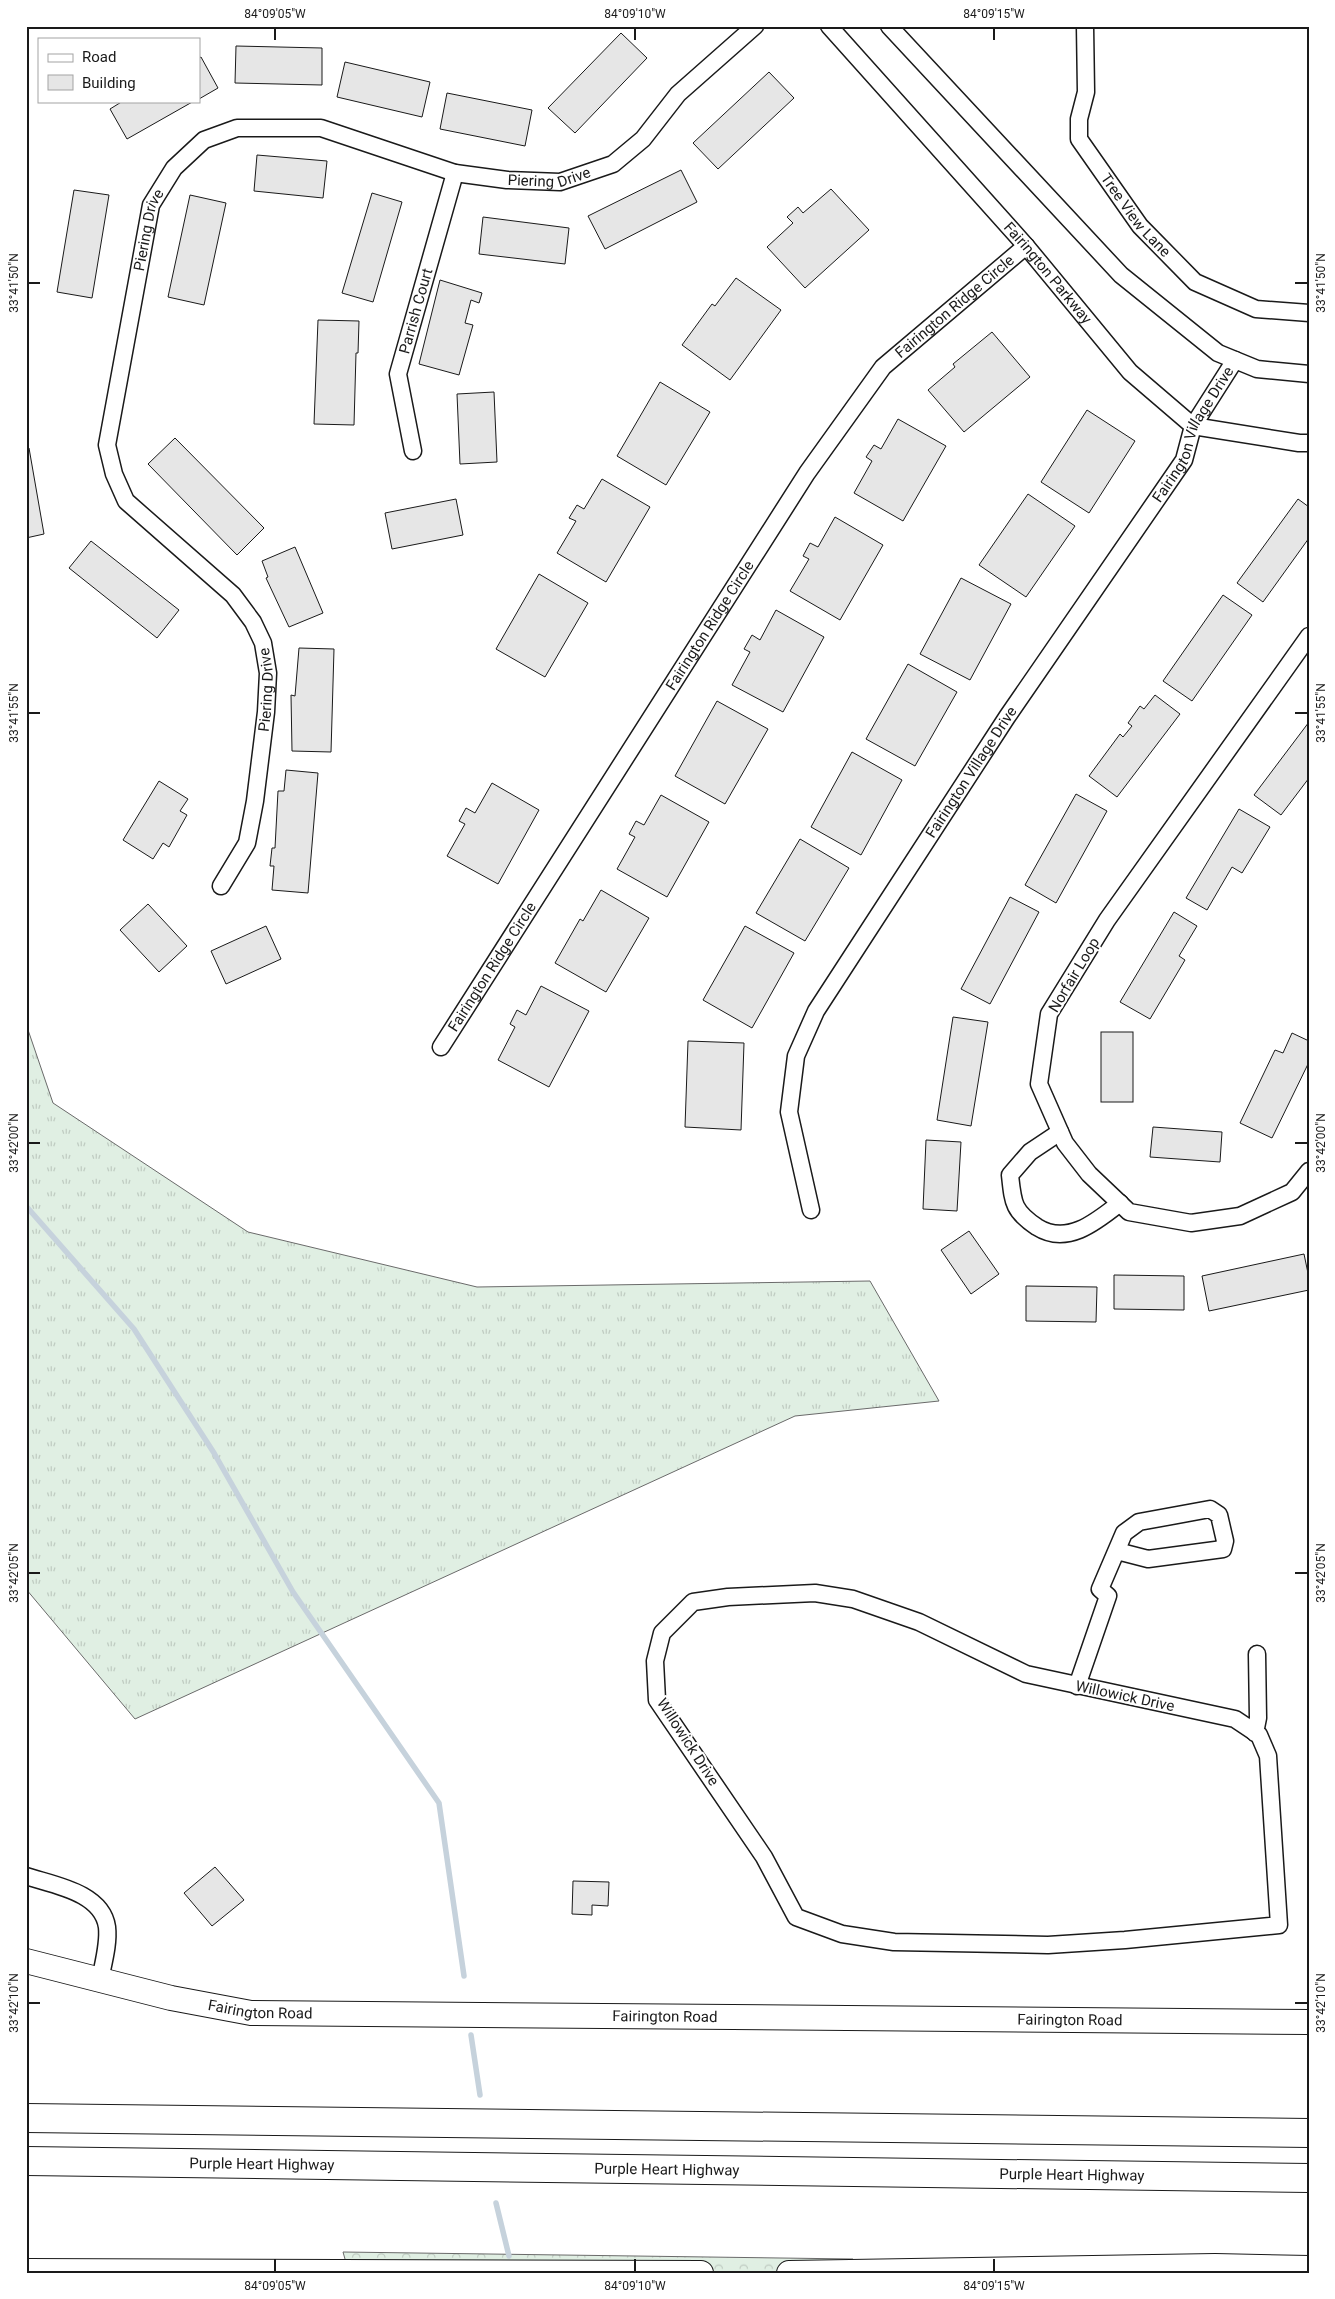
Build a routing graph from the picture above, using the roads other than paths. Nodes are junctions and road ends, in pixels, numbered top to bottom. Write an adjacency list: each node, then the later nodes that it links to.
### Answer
1 (755, 26): 5 (street, Piering Drive)
2 (829, 26): 6 (street, Fairington Parkway)
3 (889, 26): 8 (street)
4 (1084, 26): 7 (street, Tree View Lane)
5 (454, 173): 12 (street, Parrish Court); 14 (street, Piering Drive)
6 (1026, 246): 10 (street, Fairington Parkway); 15 (street, Fairington Ridge Circle)
7 (1309, 313)
8 (1235, 360): 9 (street); 10 (street, Fairington Village Drive)
9 (1309, 374)
10 (1193, 426): 11 (street); 19 (street, Fairington Village Drive)
11 (1309, 443)
12 (413, 451)
13 (1309, 636): 16 (street, Norfair Loop)
14 (221, 886)
15 (441, 1047)
16 (1060, 1132): 18 (street, Norfair Loop); 18 (street)
17 (1309, 1171): 18 (street, Norfair Loop)
18 (1120, 1203)
19 (811, 1210)
20 (1116, 1551): 20 (street); 22 (street)
21 (1257, 1654): 23 (street)
22 (1077, 1686): 23 (street, Willowick Drive); 23 (street, Willowick Drive)
23 (1255, 1733)
24 (26, 1876): 26 (street)
25 (26, 1961): 26 (street, Fairington Road)
26 (100, 1980): 27 (street, Fairington Road)
27 (1309, 2022)
28 (26, 2118): 29 (highway)
29 (1309, 2133)
30 (26, 2161): 31 (highway, Purple Heart Highway)
31 (1309, 2178)
32 (1309, 2268): 34 (street)
33 (1183, 2270): 34 (street); 37 (street)
34 (1215, 2270)
35 (26, 2271): 36 (street)
36 (701, 2273)
37 (790, 2273)

